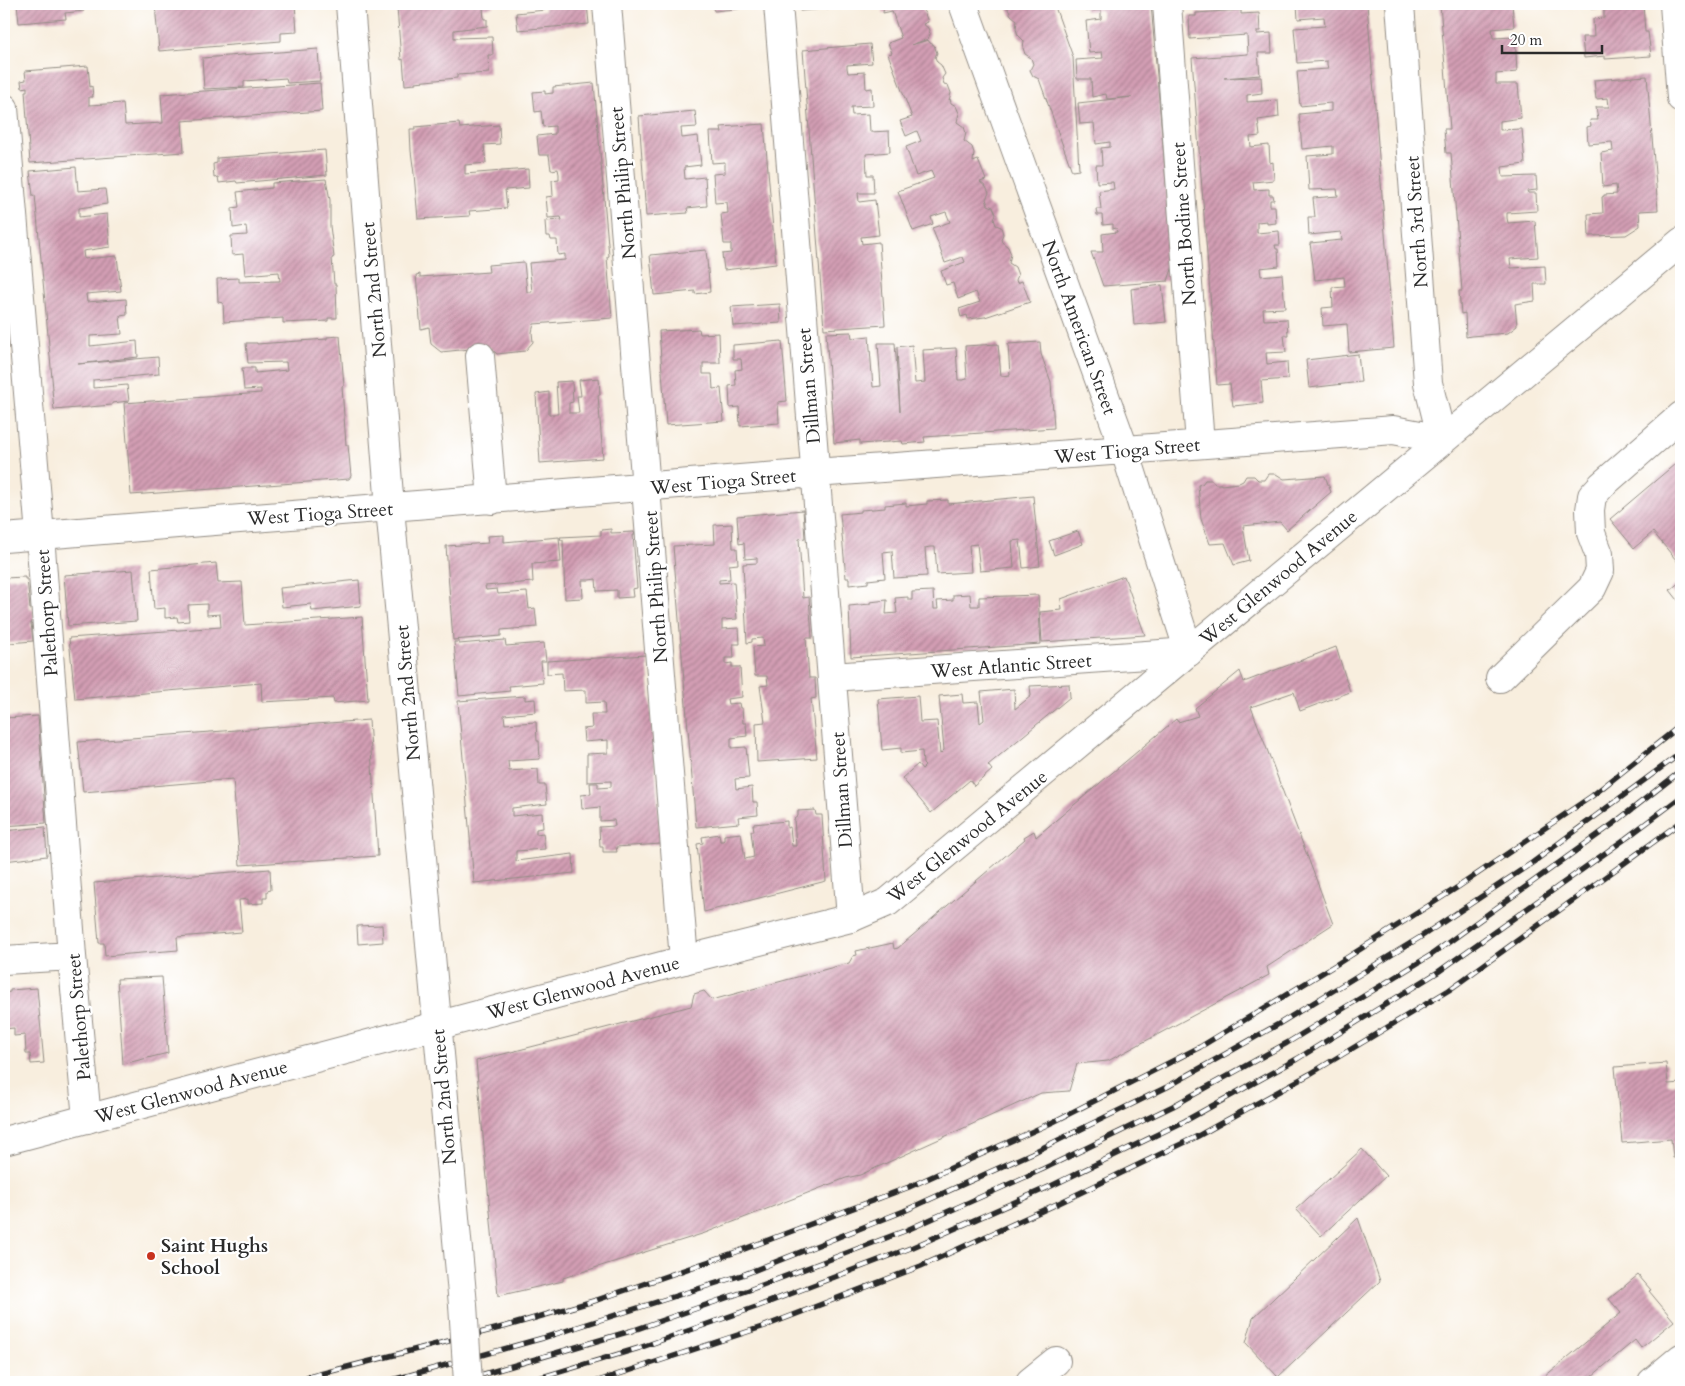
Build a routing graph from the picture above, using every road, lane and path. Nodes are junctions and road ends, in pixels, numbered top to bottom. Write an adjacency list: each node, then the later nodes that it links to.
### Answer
1 (350, 4): 20 (street, North 2nd Street)
2 (608, 4): 18 (street, North Philip Street)
3 (778, 4): 17 (street, Dillman Street)
4 (962, 4): 16 (street, North American Street)
5 (1167, 4): 15 (street, North Bodine Street)
6 (1400, 4): 14 (street, North 3rd Street)
7 (1674, 4): 8 (street)
8 (1681, 98)
9 (4, 108): 10 (street, Palethorp Street)
10 (4, 113): 21 (street, Palethorp Street)
11 (1681, 242): 14 (street, West Glenwood Avenue)
12 (480, 356): 19 (street)
13 (1681, 416): 25 (street)
14 (1442, 439): 15 (street, West Tioga Street); 23 (street, West Glenwood Avenue)
15 (1200, 444): 16 (street, West Tioga Street)
16 (1125, 451): 17 (street, West Tioga Street); 23 (street, North American Street)
17 (815, 473): 18 (street, West Tioga Street); 24 (street, Dillman Street)
18 (647, 487): 19 (street, West Tioga Street); 29 (street, North Philip Street)
19 (492, 500): 20 (street, West Tioga Street)
20 (390, 508): 21 (street, West Tioga Street); 30 (street, North 2nd Street)
21 (40, 535): 22 (street, West Tioga Street); 27 (street, Palethorp Street)
22 (4, 538)
23 (1189, 652): 24 (street, West Atlantic Street); 26 (street, West Glenwood Avenue)
24 (832, 677): 26 (street, Dillman Street)
25 (1500, 678)
26 (851, 918): 29 (street, West Glenwood Avenue)
27 (72, 956): 28 (street); 31 (street, Palethorp Street)
28 (4, 960)
29 (684, 960): 30 (street, West Glenwood Avenue)
30 (436, 1026): 31 (street, West Glenwood Avenue); 35 (street, North 2nd Street, bridge)
31 (87, 1119): 32 (street, West Glenwood Avenue)
32 (4, 1141)
33 (1681, 1358): 37 (street)
34 (1056, 1361): 36 (street)
35 (468, 1382)
36 (1030, 1382)
37 (1652, 1382)

